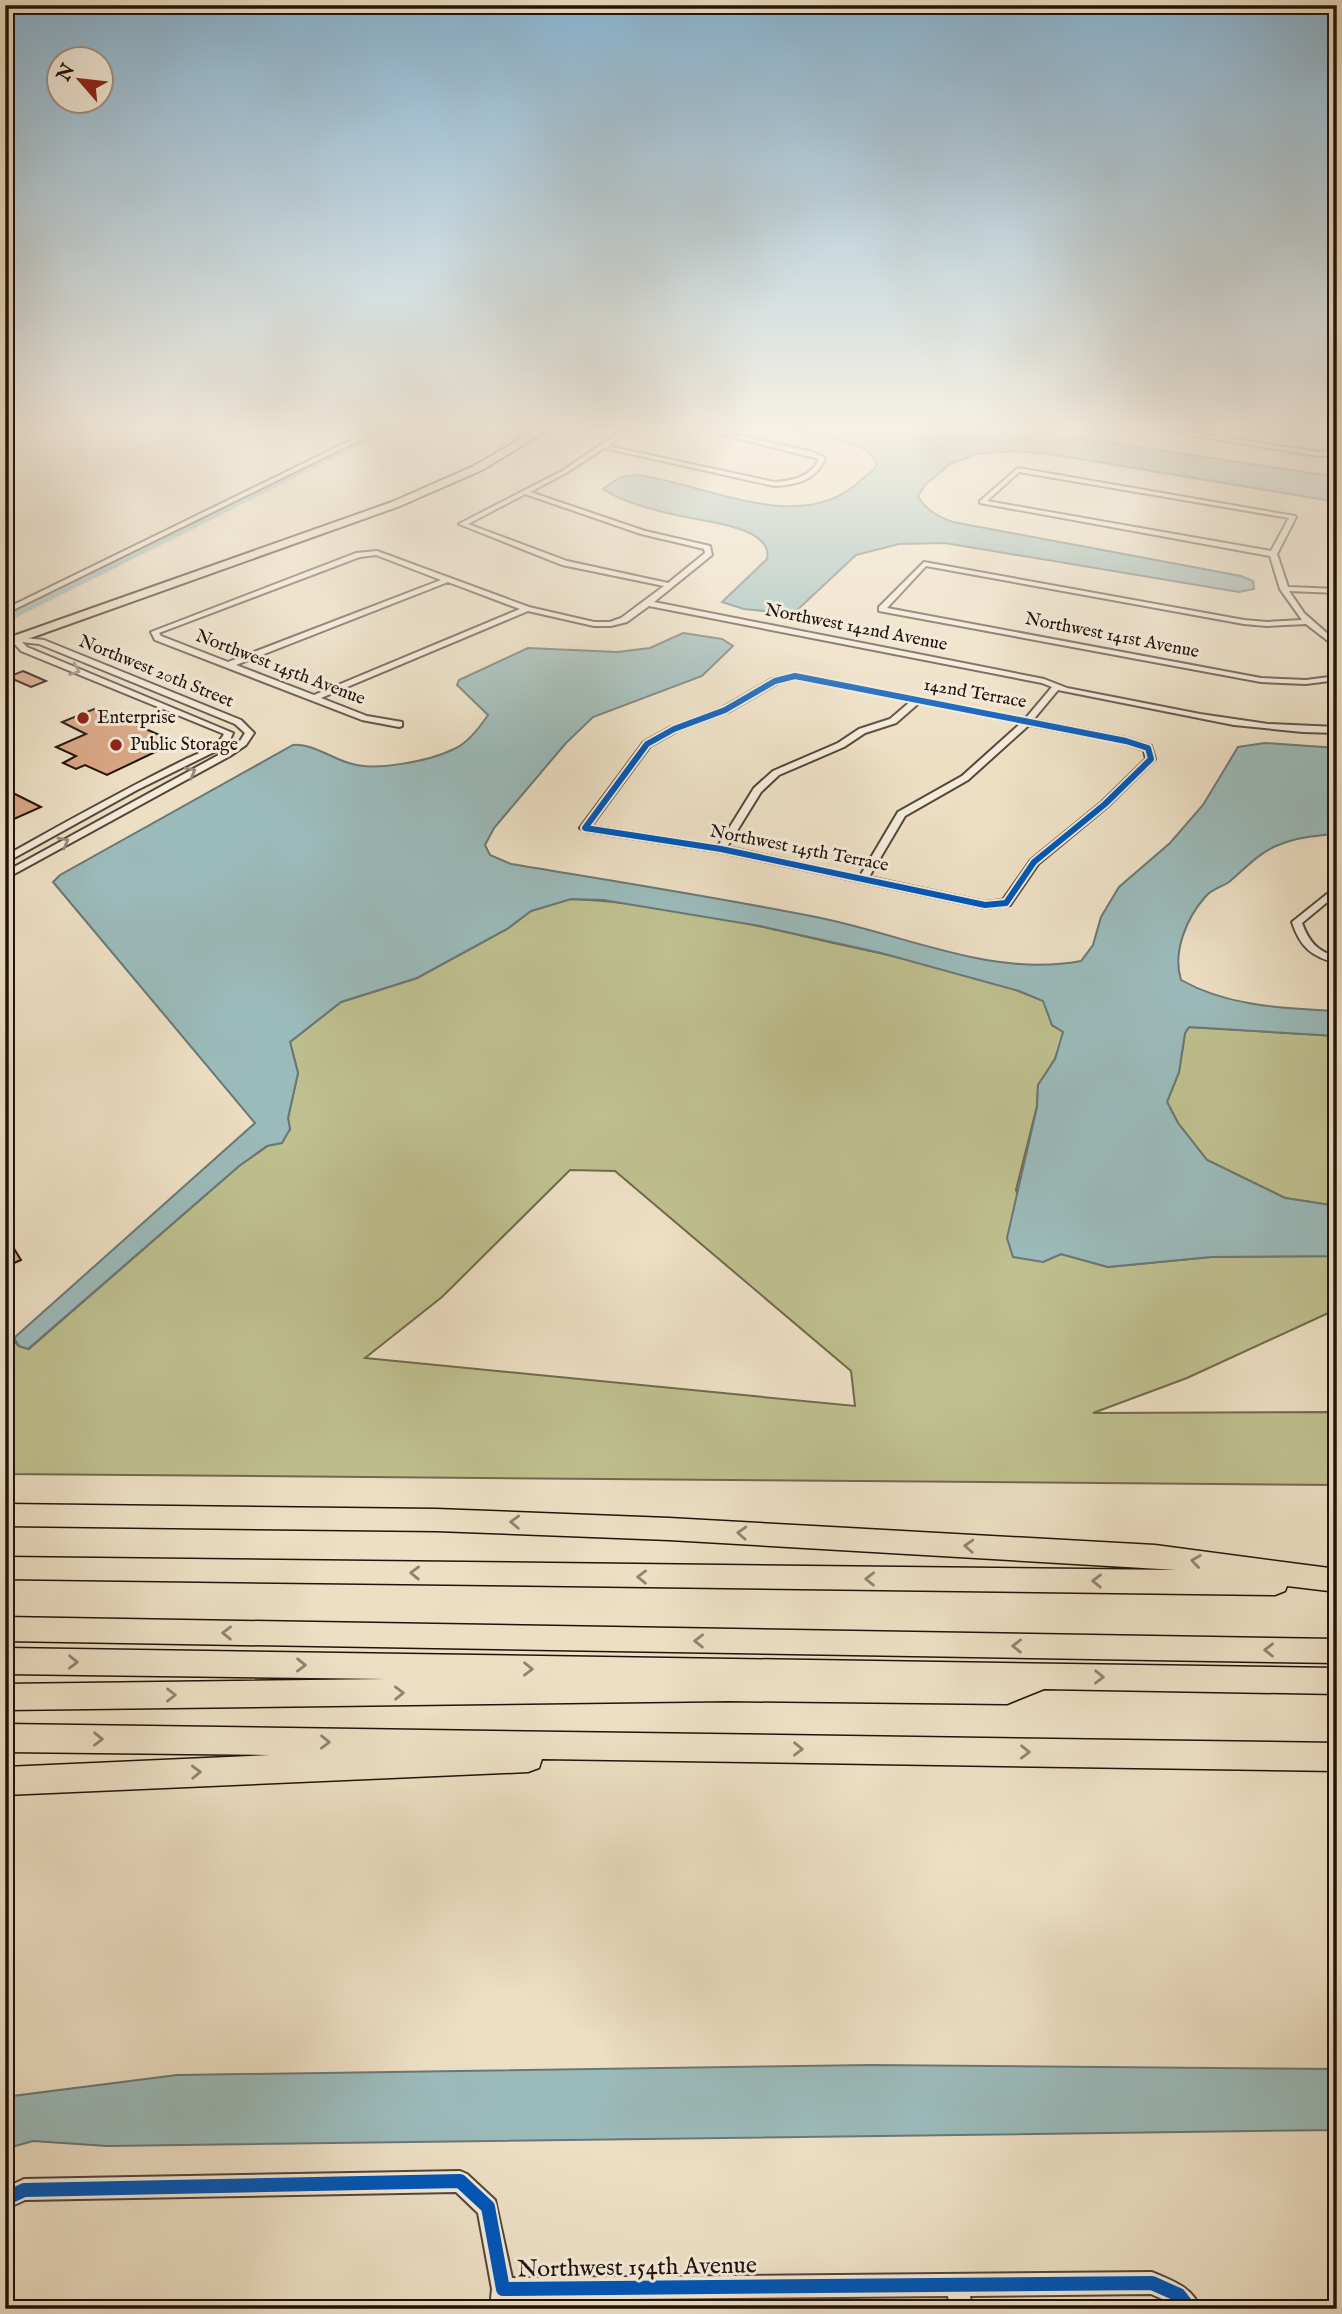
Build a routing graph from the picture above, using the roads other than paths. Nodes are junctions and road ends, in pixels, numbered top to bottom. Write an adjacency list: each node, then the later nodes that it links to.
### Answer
1 (160, 536): 17 (street)
2 (286, 536): 20 (main road)
3 (303, 536): 20 (main road)
4 (494, 536): 11 (street)
5 (656, 536): 8 (street)
6 (1172, 536): 9 (street)
7 (1283, 536): 9 (street)
8 (707, 548): 11 (street)
9 (1273, 554): 13 (street)
10 (447, 580): 16 (street); 22 (street); 22 (street, Northwest 145th Avenue)
11 (667, 585): 15 (street)
12 (1337, 591): 13 (street)
13 (1286, 592): 14 (street); 18 (street)
14 (1337, 596)
15 (648, 603): 19 (street); 24 (street, Northwest 142nd Avenue)
16 (527, 609): 19 (street); 25 (street)
17 (5, 612)
18 (1307, 622): 21 (street); 23 (street, Northwest 141st Avenue)
19 (611, 624)
20 (8, 637): 33 (street, Northwest 20th Street, one-way to 33); 34 (street, Northwest 20th Street, one-way to 20)
21 (1337, 646)
22 (229, 665): 25 (street, Northwest 145th Avenue)
23 (1337, 678)
24 (1057, 686): 27 (street); 29 (street, Northwest 142nd Avenue); 30 (street, Northwest 142nd Avenue)
25 (314, 698): 28 (street, Northwest 145th Avenue)
26 (917, 700): 27 (street, 142nd Terrace); 31 (street, 142nd Terrace); 32 (street)
27 (1029, 720): 35 (street); 37 (street, 142nd Terrace)
28 (399, 724)
29 (1337, 724)
30 (1337, 730)
31 (584, 828): 32 (street, Northwest 145th Terrace)
32 (721, 849): 35 (street, Northwest 145th Terrace)
33 (5, 860)
34 (5, 876)
35 (864, 877): 37 (street, Northwest 145th Terrace)
36 (1337, 889): 38 (street)
37 (1006, 903)
38 (1315, 955): 39 (street)
39 (1337, 960)
40 (5, 1515): 42 (highway, one-way to 40)
41 (5, 1568): 42 (highway, one-way to 41)
42 (1337, 1582)
43 (5, 1629): 44 (highway, one-way to 43)
44 (1337, 1651)
45 (5, 1661): 46 (highway, one-way to 46)
46 (1048, 1676): 47 (highway, one-way to 47); 48 (highway, one-way to 46)
47 (1337, 1681)
48 (5, 1697)
49 (5, 1738): 50 (highway, one-way to 50)
50 (763, 1748): 51 (highway, one-way to 51); 52 (highway, one-way to 50)
51 (1337, 1757)
52 (5, 1780)
53 (5, 2199): 55 (street, Northwest 154th Avenue)
54 (958, 2284): 55 (street, Northwest 154th Avenue); 56 (street, Northwest 154th Avenue); 57 (street)
55 (502, 2299)
56 (1184, 2302)
57 (961, 2309)

